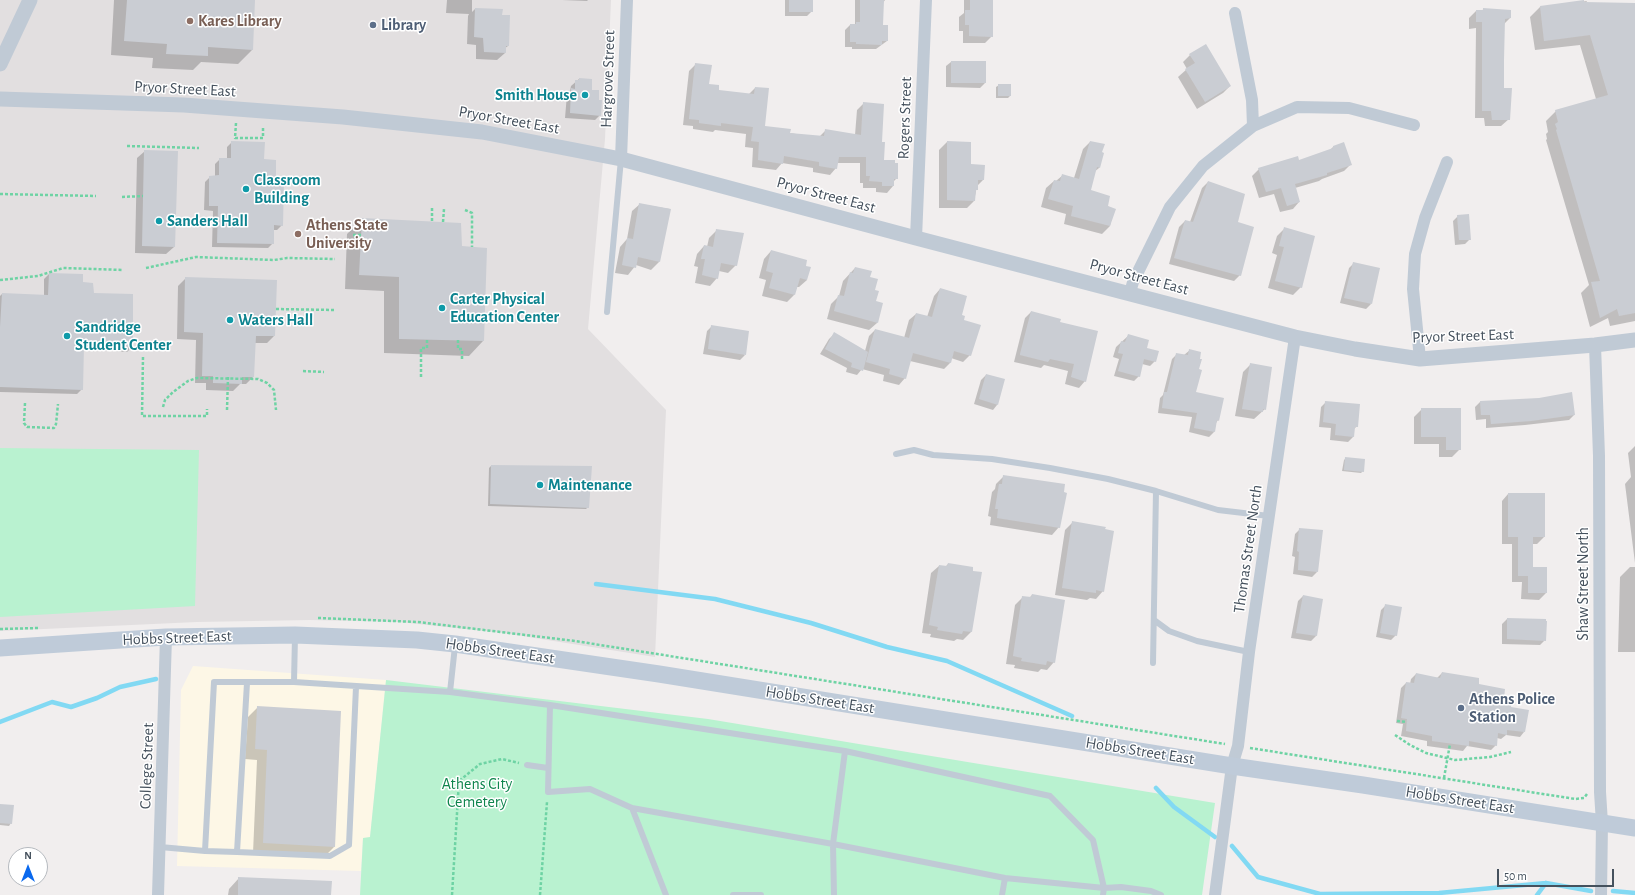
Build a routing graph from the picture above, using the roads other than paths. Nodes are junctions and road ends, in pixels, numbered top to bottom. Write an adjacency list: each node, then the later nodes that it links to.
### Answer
1 (30, 0): 5 (street)
2 (627, 0): 9 (street, Hargrove Street)
3 (926, 0): 11 (street, Rogers Street)
4 (1234, 13): 8 (street)
5 (0, 64)
6 (0, 99): 9 (street, Pryor Street East)
7 (1414, 125): 8 (street)
8 (1253, 126): 12 (street)
9 (621, 159): 11 (street, Pryor Street East); 13 (lane)
10 (1447, 162): 17 (street)
11 (916, 238): 12 (street, Pryor Street East)
12 (1130, 293): 14 (street, Pryor Street East)
13 (607, 312)
14 (1295, 337): 17 (street, Pryor Street East); 20 (street, Thomas Street North)
15 (1635, 340): 16 (street, Pryor Street East)
16 (1595, 345): 17 (street, Pryor Street East); 38 (street, Shaw Street North)
17 (1420, 358)
18 (896, 454): 19 (lane)
19 (1156, 491): 20 (lane); 21 (lane)
20 (1269, 516): 26 (street, Thomas Street North)
21 (1154, 620): 26 (lane); 27 (lane)
22 (295, 635): 23 (main road, Hobbs Street East); 24 (main road, Hobbs Street East); 28 (lane)
23 (166, 637): 25 (main road, Hobbs Street East); 41 (street, College Street)
24 (455, 644): 31 (lane); 35 (main road, Hobbs Street East)
25 (0, 648)
26 (1249, 652): 35 (street, Thomas Street North)
27 (1153, 663)
28 (294, 682): 29 (lane); 30 (lane)
29 (247, 683): 42 (lane); 43 (lane)
30 (356, 687): 31 (lane); 43 (lane)
31 (450, 692): 32 (lane)
32 (550, 705): 33 (lane); 36 (lane)
33 (846, 751): 40 (lane); 45 (lane)
34 (527, 765): 36 (lane)
35 (1232, 766): 38 (main road, Hobbs Street East); 53 (street, Thomas Street North)
36 (548, 768): 37 (lane)
37 (632, 808): 40 (lane); 47 (lane)
38 (1602, 823): 39 (main road, Hobbs Street East); 54 (street, Shaw Street North)
39 (1635, 828)
40 (833, 844): 44 (lane); 50 (lane)
41 (160, 847): 42 (lane); 46 (street, College Street)
42 (205, 851): 43 (lane)
43 (237, 852)
44 (1005, 878): 45 (lane); 51 (lane)
45 (1104, 892): 52 (lane)
46 (158, 895)
47 (666, 895)
48 (733, 895): 49 (lane)
49 (761, 895)
50 (834, 895)
51 (1002, 895)
52 (1161, 895)
53 (1215, 895)
54 (1601, 895)

